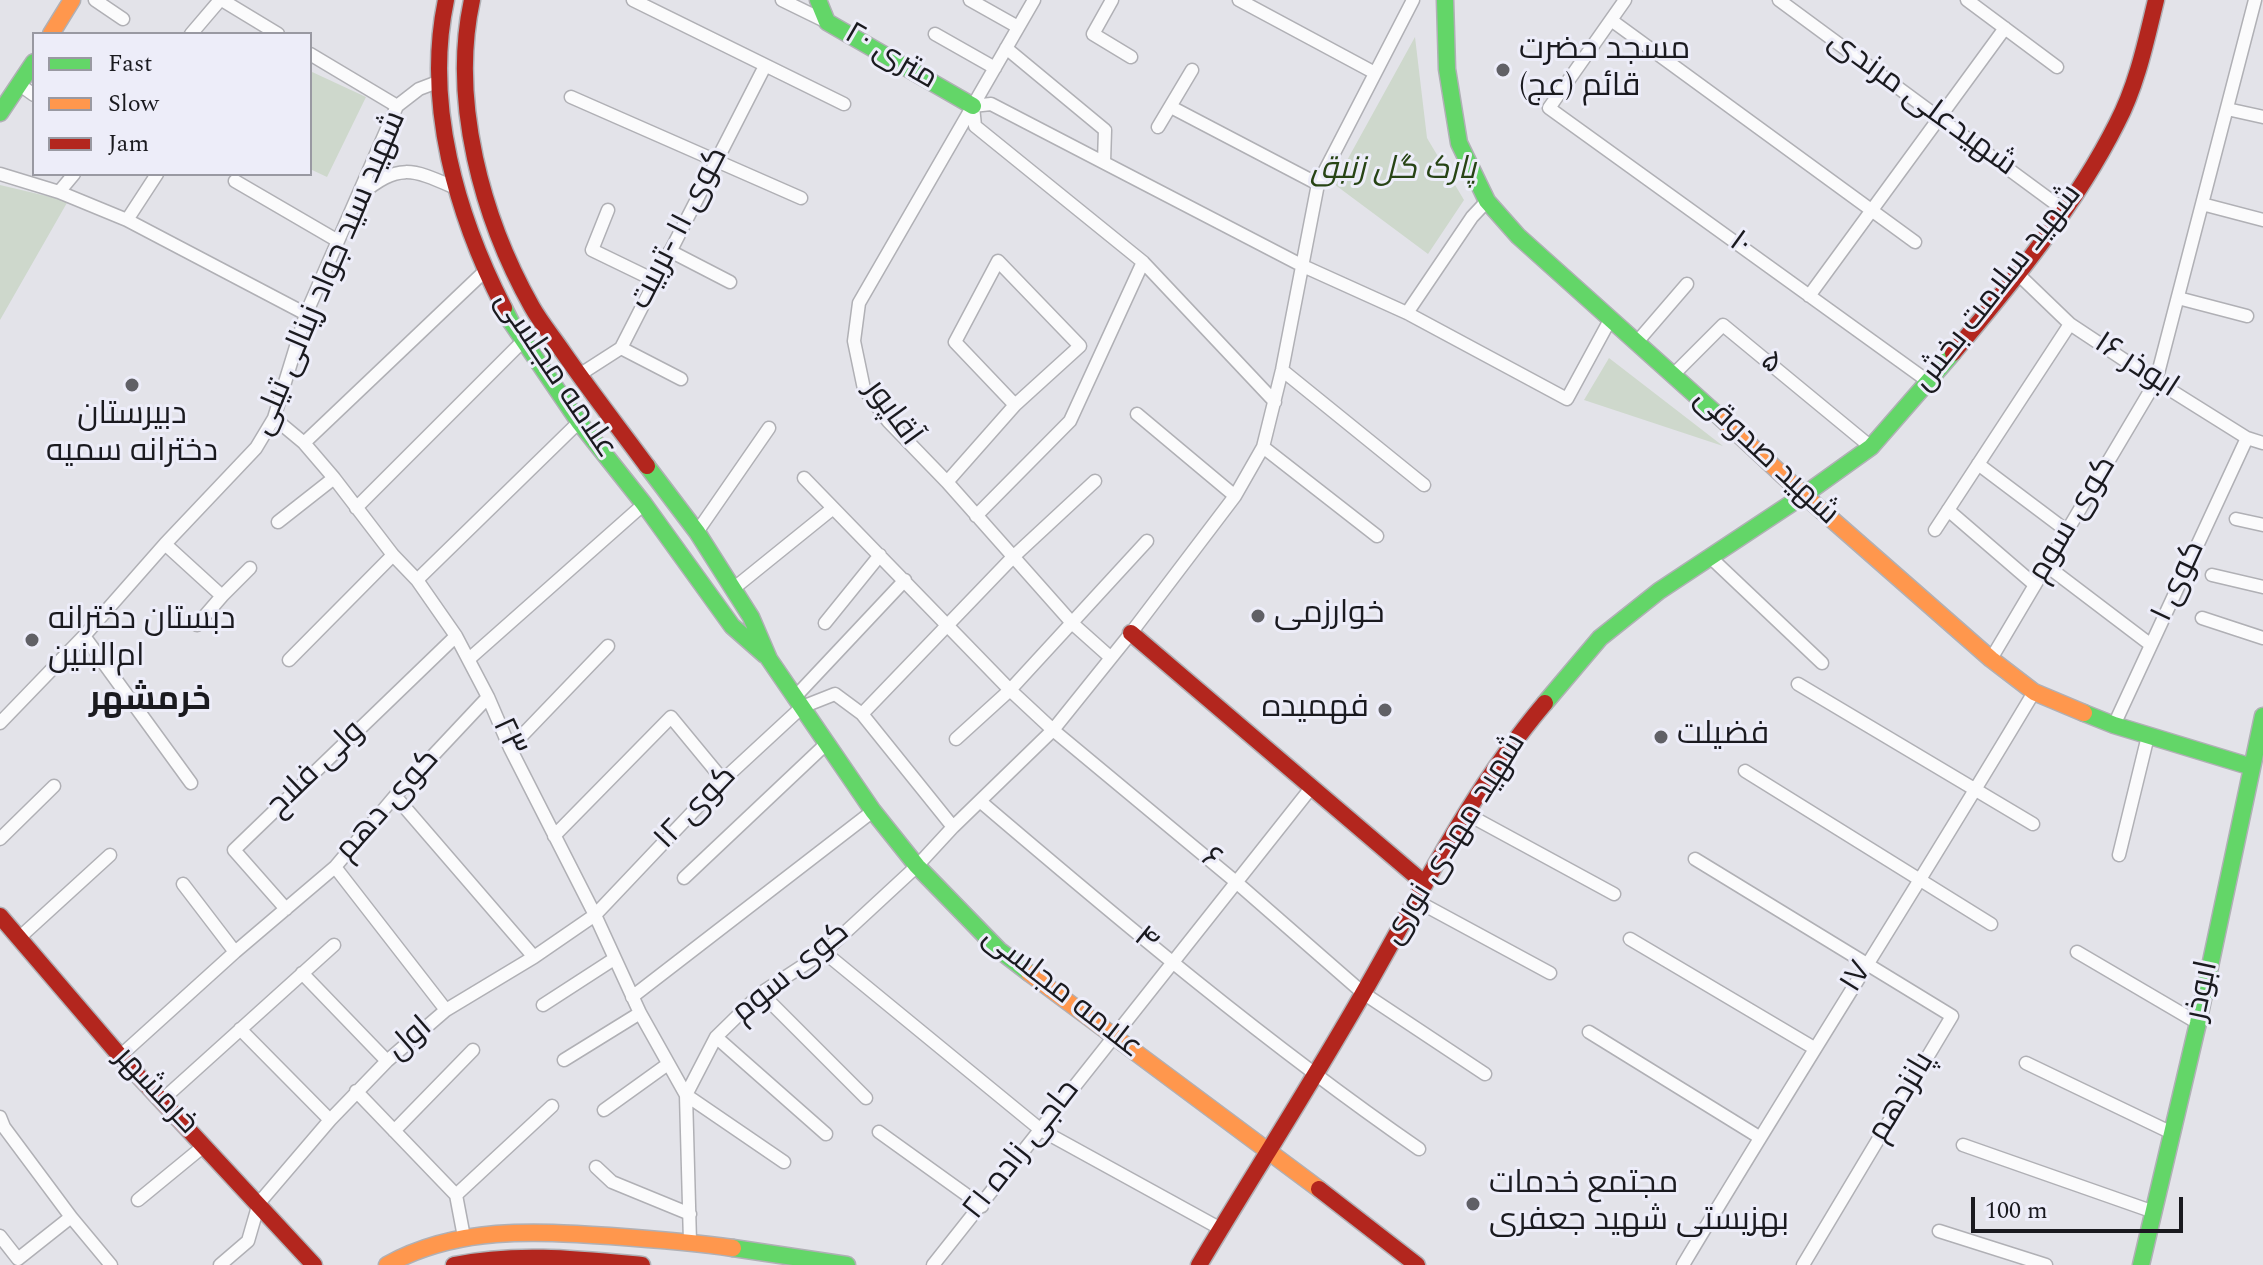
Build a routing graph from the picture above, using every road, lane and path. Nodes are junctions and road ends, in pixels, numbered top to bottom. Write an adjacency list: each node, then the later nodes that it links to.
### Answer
1 (72, 0): 26 (main road)
2 (95, 0): 20 (street)
3 (221, 0): 22 (street); 27 (street)
4 (446, 0): 41 (main road, علامه مجلسی)
5 (472, 0): 40 (main road, علامه مجلسی)
6 (633, 0): 34 (street)
7 (782, 0): 23 (street)
8 (818, 0): 23 (main road, ۲۰ متری)
9 (970, 0): 24 (street)
10 (1034, 0): 24 (street, آقاپور)
11 (1112, 0): 33 (street)
12 (1239, 0): 39 (street)
13 (1413, 0): 39 (street, کوی سوم)
14 (1445, 0): 64 (main road, شهید صدوقی)
15 (1625, 0): 21 (street)
16 (1779, 0): 51 (street, شهیدعلی مرندی)
17 (1967, 0): 25 (street)
18 (2156, 0): 67 (main road, شهید سلامت بخش)
19 (2257, 8): 48 (street, کوی سوم)
20 (123, 19)
21 (1611, 20): 68 (street); 81 (street, ۱۰)
22 (258, 22): 28 (street); 29 (street)
23 (827, 22): 46 (main road, ۲۰ متری)
24 (1018, 27): 31 (street, آقاپور)
25 (2005, 28): 35 (street); 51 (street)
26 (52, 32)
27 (193, 32)
28 (251, 32)
29 (275, 32)
30 (935, 34): 36 (street)
31 (1006, 48): 36 (street, آقاپور); 54 (street)
32 (312, 55): 45 (street)
33 (1131, 57)
34 (765, 66): 44 (street); 53 (street, کوی ۱۱ -تربیت)
35 (2057, 67)
36 (995, 68): 46 (street, آقاپور)
37 (32, 70): 42 (main road)
38 (1192, 70): 47 (street)
39 (1375, 73): 59 (street, کوی سوم)
40 (465, 80): 41 (main road); 93 (main road, علامه مجلسی)
41 (440, 81): 45 (street, شهید سید جواد زینالی تیلی); 60 (main road, علامه مجلسی)
42 (27, 90): 49 (main road)
43 (571, 97): 53 (street)
44 (844, 104)
45 (397, 106): 62 (street, شهید سید جواد زینالی تیلی)
46 (973, 106): 54 (street); 74 (street); 113 (street, آقاپور)
47 (1171, 107): 52 (street); 59 (street)
48 (2227, 109): 50 (street); 65 (street, کوی سوم)
49 (0, 113)
50 (2263, 117)
51 (1939, 118): 67 (street, شهیدعلی مرندی); 68 (street)
52 (1158, 127)
53 (716, 160): 63 (street); 73 (street, کوی ۱۱ -تربیت)
54 (1104, 162): 75 (street)
55 (0, 174): 61 (street)
56 (72, 176): 61 (street)
57 (156, 176): 69 (street)
58 (235, 181): 71 (street)
59 (1318, 184): 75 (street, کوی سوم)
60 (458, 189): 62 (street); 76 (main road, علامه مجلسی)
61 (59, 192): 69 (street)
62 (357, 197): 71 (street, شهید سید جواد زینالی تیلی)
63 (801, 198)
64 (1487, 201): 83 (street); 86 (main road, شهید صدوقی)
65 (2202, 204): 70 (street); 82 (street, کوی سوم)
66 (608, 210): 78 (street)
67 (2064, 210): 77 (main road, شهید سلامت بخش)
68 (1871, 211): 72 (street); 81 (street)
69 (127, 220): 84 (street)
70 (2263, 220)
71 (338, 241): 84 (street, شهید سید جواد زینالی تیلی)
72 (1915, 242)
73 (670, 251): 78 (street, کوی ۱۱ -تربیت); 79 (street)
74 (1143, 262): 98 (street); 121 (street)
75 (1303, 266): 83 (street); 91 (street, کوی سوم)
76 (485, 271): 88 (main road, علامه مجلسی); 105 (street)
77 (2019, 275): 87 (street, ۱۶ ابوذر); 96 (main road, شهید سلامت بخش)
78 (656, 281): 90 (street, کوی ۱۱ -تربیت)
79 (730, 282)
80 (1687, 284): 89 (street)
81 (1809, 296): 96 (street, ۱۰)
82 (2178, 298): 85 (street); 95 (street, کوی سوم)
83 (1407, 313): 86 (street)
84 (306, 314): 101 (street, شهید سید جواد زینالی تیلی)
85 (2247, 316)
86 (1611, 318): 89 (main road, شهید صدوقی)
87 (2070, 324): 95 (street, ۱۶ ابوذر); 109 (street)
88 (524, 340): 97 (main road, علامه مجلسی); 118 (street)
89 (1637, 342): 92 (main road, شهید صدوقی)
90 (621, 348): 93 (street, کوی ۱۱ -تربیت); 94 (street)
91 (1282, 370): 98 (street, کوی سوم); 114 (street)
92 (1674, 374): 108 (street, ۵); 115 (main road, شهید صدوقی)
93 (579, 375): 97 (main road); 127 (main road, علامه مجلسی)
94 (681, 379)
95 (2156, 381): 104 (street, ۱۶ ابوذر); 126 (street, کوی سوم)
96 (1929, 382): 108 (main road, شهید سلامت بخش)
97 (558, 389): 102 (main road, علامه مجلسی)
98 (1275, 402): 107 (street, کوی سوم)
99 (1015, 405): 99 (street); 113 (street)
100 (1137, 414): 116 (street)
101 (274, 418): 105 (street, ۲۳); 130 (street, شهید سید جواد زینالی تیلی)
102 (579, 422): 117 (main road, علامه مجلسی); 138 (street)
103 (769, 428): 127 (street)
104 (2247, 438): 106 (street, ۱۶ ابوذر); 153 (street, کوی ۱)
105 (304, 443): 110 (street, ۲۳)
106 (2263, 443)
107 (1263, 447): 116 (street, کوی سوم); 128 (street)
108 (1871, 447): 115 (main road, شهید سلامت بخش)
109 (1978, 464): 120 (street); 126 (street)
110 (334, 478): 118 (street, ۲۳); 123 (street)
111 (804, 478): 119 (street, ۶)
112 (1095, 481): 134 (street)
113 (947, 482): 121 (street, آقاپور)
114 (1424, 485)
115 (1804, 495): 133 (main road, شهید مهدی نوری); 158 (main road, شهید صدوقی)
116 (1235, 496): 149 (street, کوی سوم)
117 (644, 504): 156 (street); 157 (main road, علامه مجلسی)
118 (356, 508): 131 (street, ۲۳)
119 (832, 509): 132 (street, ۶); 142 (street)
120 (1948, 510): 125 (street); 140 (street)
121 (976, 516): 134 (street, آقاپور)
122 (2236, 519): 124 (street)
123 (278, 522)
124 (2263, 525)
125 (1935, 530)
126 (2067, 531): 135 (street, کوی سوم)
127 (697, 532): 142 (main road, علامه مجلسی)
128 (1377, 536)
129 (1147, 541): 146 (street)
130 (165, 544): 143 (street); 150 (street, شهید سید جواد زینالی تیلی)
131 (393, 555): 138 (street, ۲۳); 159 (street)
132 (880, 555): 139 (street, ۶); 145 (street)
133 (1709, 556): 160 (street); 186 (main road, شهید مهدی نوری)
134 (1013, 557): 146 (street, آقاپور); 148 (street)
135 (2047, 566): 140 (street, کوی سوم); 153 (street)
136 (250, 568): 143 (street)
137 (2212, 575): 141 (street)
138 (417, 580): 151 (street, ۲۳)
139 (905, 580): 148 (street, ۶); 165 (street, کوی ۱۲)
140 (2035, 585): 158 (street, کوی سوم)
141 (2263, 587)
142 (733, 589): 157 (main road, علامه مجلسی)
143 (222, 596): 147 (street)
144 (2202, 618): 152 (street)
145 (825, 623)
146 (1073, 624): 155 (street, آقاپور); 162 (street)
147 (197, 625)
148 (949, 625): 162 (street, ۶); 166 (street)
149 (1131, 633): 155 (street, کوی سوم); 181 (main road)
150 (84, 636): 168 (street, شهید سید جواد زینالی تیلی); 179 (street)
151 (456, 636): 156 (street, ۲۳); 203 (street, ولی فلاح)
152 (2263, 638)
153 (2151, 645): 169 (street, کوی ۱)
154 (608, 646): 174 (street)
155 (1110, 657): 170 (street, کوی سوم)
156 (469, 659): 164 (street, ۲۳)
157 (769, 659): 165 (main road, علامه مجلسی)
158 (1991, 659): 163 (main road, شهید صدوقی)
159 (289, 660)
160 (1822, 663)
161 (1798, 684): 182 (street)
162 (1010, 690): 170 (street, ۶); 172 (street)
163 (2034, 692): 169 (main road, شهید صدوقی); 182 (street, ۱۷)
164 (488, 697): 174 (street, ۲۳); 183 (street, کوی دهم)
165 (799, 702): 166 (street); 173 (main road, علامه مجلسی); 177 (street, کوی ۱۲)
166 (862, 714): 188 (street)
167 (2263, 716): 175 (main road, ابوذر)
168 (0, 723)
169 (2114, 725): 171 (main road, شهید صدوقی)
170 (1053, 730): 184 (street, کوی سوم); 198 (street, ۶)
171 (2148, 736): 175 (main road, شهید صدوقی); 192 (street)
172 (956, 739)
173 (826, 744): 185 (main road, علامه مجلسی); 196 (street)
174 (510, 748): 189 (street, ۲۳)
175 (2257, 766): 178 (main road); 225 (main road, ابوذر)
176 (1745, 771): 197 (street)
177 (723, 780): 189 (street); 204 (street, کوی ۱۲)
178 (2263, 782)
179 (191, 783)
180 (54, 786): 190 (street)
181 (1311, 788): 198 (street, ۲۱ حاجی زاده); 200 (main road)
182 (1976, 789): 187 (street); 197 (street, ۱۷)
183 (395, 796): 195 (street, کوی دهم); 213 (street)
184 (981, 802): 188 (street, کوی سوم); 215 (street, ۴)
185 (873, 811): 194 (main road, علامه مجلسی); 221 (street)
186 (1465, 813): 200 (main road, شهید مهدی نوری); 201 (street)
187 (2033, 824)
188 (953, 827): 194 (street, کوی سوم)
189 (554, 836): 204 (street, ۲۳)
190 (0, 839)
191 (110, 855): 207 (street)
192 (2119, 855)
193 (1695, 859): 216 (street)
194 (917, 866): 211 (street, کوی سوم); 229 (main road, علامه مجلسی)
195 (335, 867): 203 (street, کوی دهم); 223 (street)
196 (684, 878)
197 (1921, 879): 206 (street); 216 (street, ۱۷)
198 (1236, 882): 215 (street, ۲۱ حاجی زاده); 220 (street, ۶)
199 (183, 884): 210 (street)
200 (1425, 884): 202 (main road, شهید مهدی نوری)
201 (1614, 894)
202 (1415, 900): 218 (street); 220 (main road, شهید مهدی نوری)
203 (286, 909): 210 (street, کوی دهم)
204 (595, 915): 213 (street, اول); 214 (street, ۲۳)
205 (0, 916): 207 (main road, خرمشهر)
206 (1991, 924)
207 (19, 938): 232 (main road, خرمشهر)
208 (1630, 939): 230 (street)
209 (334, 945): 217 (street)
210 (235, 952): 232 (street, کوی دهم)
211 (824, 952): 219 (street, کوی سوم); 247 (street)
212 (2077, 952): 225 (street)
213 (534, 957): 223 (street, اول)
214 (614, 959): 221 (street, ۲۳); 222 (street)
215 (1172, 962): 229 (street, ۲۱ حاجی زاده); 237 (street, ۴)
216 (1866, 965): 230 (street, ۱۷); 283 (street, پانزدهم)
217 (302, 973): 226 (street); 234 (street)
218 (1550, 973)
219 (761, 993): 228 (street, کوی سوم); 241 (street)
220 (1363, 993): 237 (main road, شهید مهدی نوری); 238 (street)
221 (632, 997): 224 (street, ۲۳)
222 (543, 1005)
223 (446, 1010): 234 (street, اول)
224 (640, 1013): 233 (street); 236 (street, ۲۳)
225 (2198, 1023): 250 (main road, ابوذر)
226 (240, 1029): 242 (street); 246 (street)
227 (1589, 1032): 252 (street)
228 (716, 1037): 240 (street, کوی سوم); 251 (street)
229 (1113, 1037): 247 (street, ۲۱ حاجی زاده); 255 (main road, علامه مجلسی)
230 (1814, 1048): 252 (street, ۱۷)
231 (473, 1050): 248 (street)
232 (120, 1056): 242 (main road, خرمشهر)
233 (564, 1060)
234 (387, 1061): 239 (street, اول)
235 (2026, 1063): 250 (street)
236 (668, 1064): 240 (street, ۲۳); 244 (street)
237 (1314, 1074): 255 (main road, شهید مهدی نوری); 256 (street, ۴)
238 (1485, 1074)
239 (356, 1091): 246 (street, اول); 248 (street)
240 (686, 1095): 257 (street); 264 (street)
241 (866, 1098)
242 (161, 1101): 253 (main road, خرمشهر)
243 (552, 1106): 259 (street)
244 (604, 1110)
245 (0, 1117): 265 (street)
246 (330, 1120): 261 (street, اول)
247 (1041, 1130): 262 (street, ۲۱ حاجی زاده); 266 (street)
248 (394, 1131): 259 (street)
249 (879, 1132): 262 (street)
250 (2172, 1133): 263 (main road, ابوذر)
251 (826, 1134)
252 (1759, 1137): 282 (street, ۱۷)
253 (205, 1145): 260 (street); 261 (main road, خرمشهر)
254 (1963, 1145): 263 (street)
255 (1268, 1149): 266 (main road, شهید مهدی نوری); 281 (main road, علامه مجلسی)
256 (1419, 1149)
257 (784, 1162)
258 (596, 1167): 264 (street)
259 (456, 1195): 269 (street)
260 (138, 1200)
261 (259, 1203): 273 (street); 274 (main road, خرمشهر)
262 (982, 1206): 279 (street, ۲۱ حاجی زاده)
263 (2154, 1212): 285 (main road, ابوذر)
264 (690, 1214): 270 (street)
265 (71, 1217): 268 (street); 272 (street)
266 (1221, 1229): 280 (main road, شهید مهدی نوری)
267 (1939, 1231): 284 (street)
268 (0, 1236)
269 (464, 1237): 270 (main road); 275 (main road)
270 (690, 1242): 278 (main road)
271 (543, 1261): 276 (main road); 277 (main road)
272 (111, 1265)
273 (220, 1265)
274 (314, 1265)
275 (387, 1265)
276 (454, 1265)
277 (642, 1265)
278 (847, 1265)
279 (933, 1265)
280 (1199, 1265)
281 (1417, 1265)
282 (1683, 1265)
283 (1803, 1265)
284 (2046, 1265)
285 (2141, 1265)

